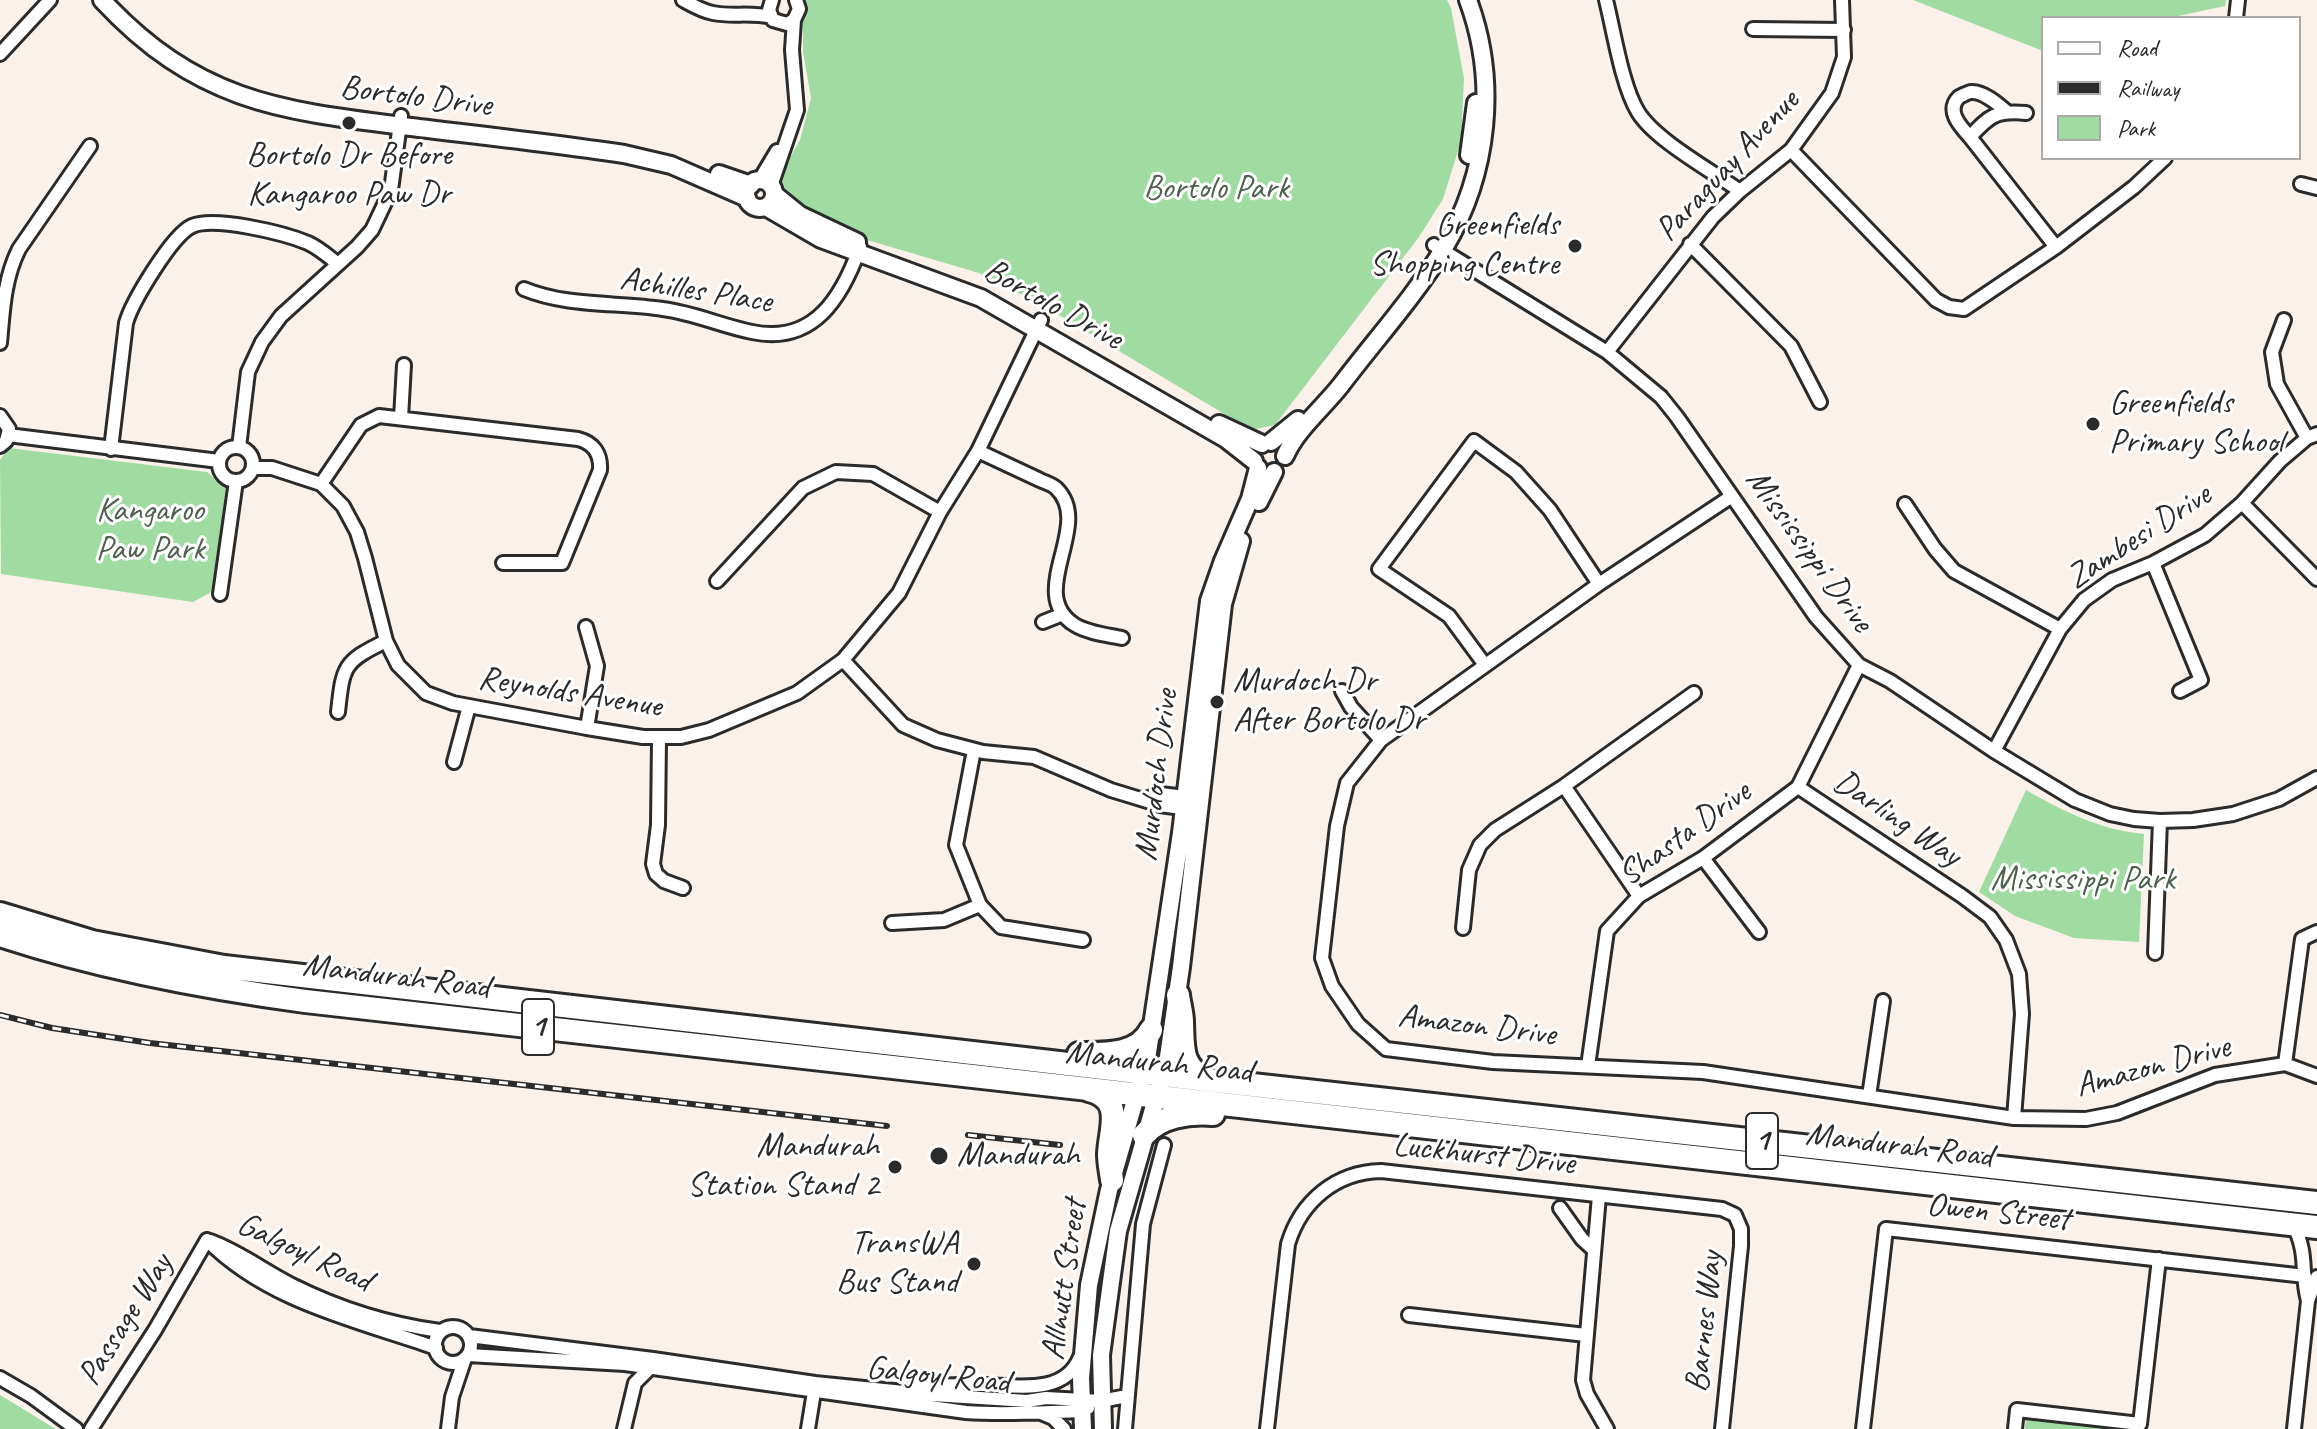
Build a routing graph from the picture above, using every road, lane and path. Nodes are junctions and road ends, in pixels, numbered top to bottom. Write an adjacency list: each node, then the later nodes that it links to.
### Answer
1 (50, 0): 17 (street)
2 (102, 0): 20 (main road, Bortolo Drive)
3 (116, 0): 20 (main road, Bortolo Drive)
4 (683, 0): 11 (street)
5 (772, 0): 11 (street); 12 (street)
6 (796, 0): 13 (street)
7 (1458, 0): 31 (main road, Murdoch Drive)
8 (1468, 0): 31 (main road, Murdoch Drive)
9 (1606, 0): 27 (street)
10 (1842, 0): 15 (street, Paraguay Avenue)
11 (750, 12): 12 (street)
12 (775, 20): 13 (street); 16 (street)
13 (794, 20): 16 (street)
14 (1753, 29): 15 (street)
15 (1844, 30): 23 (street, Paraguay Avenue)
16 (792, 50): 28 (street)
17 (0, 54)
18 (2006, 111): 19 (street); 21 (street); 21 (street)
19 (2026, 113)
20 (401, 121): 28 (main road, Bortolo Drive); 33 (street)
21 (1970, 137): 30 (street)
22 (90, 146): 37 (street)
23 (1791, 150): 27 (street, Paraguay Avenue); 30 (street)
24 (2163, 160): 30 (street)
25 (2301, 184): 26 (street)
26 (2317, 188)
27 (1740, 191): 29 (street, Paraguay Avenue)
28 (761, 192): 32 (main road, Bortolo Drive)
29 (1690, 244): 38 (street, Paraguay Avenue); 40 (street)
30 (2056, 247)
31 (1438, 248): 38 (street, Mississippi Drive); 45 (main road, Murdoch Drive); 49 (main road, Murdoch Drive)
32 (860, 249): 34 (street, Achilles Place); 36 (main road, Bortolo Drive)
33 (338, 264): 46 (street); 47 (street)
34 (524, 289)
35 (2284, 320): 43 (street)
36 (1039, 324): 45 (main road, Bortolo Drive); 48 (street, Reynolds Avenue); 51 (main road, Bortolo Drive)
37 (0, 343)
38 (1607, 352): 55 (street, Mississippi Drive)
39 (404, 365): 42 (street)
40 (1820, 402)
41 (0, 416): 44 (street)
42 (401, 418): 54 (street); 59 (street)
43 (2312, 436): 56 (street, Zambesi Drive)
44 (4, 440): 47 (street)
45 (1266, 443): 49 (main road); 51 (main road, Murdoch Drive)
46 (239, 447): 50 (street); 52 (street)
47 (111, 449): 50 (street)
48 (978, 451): 58 (street, Reynolds Avenue); 65 (street)
49 (1285, 456): 51 (main road, Murdoch Drive)
50 (219, 461): 53 (street)
51 (1262, 467): 88 (main road, Murdoch Drive)
52 (253, 468): 53 (street); 54 (street)
53 (236, 481): 64 (street)
54 (321, 484): 70 (street, Reynolds Avenue)
55 (1732, 496): 63 (street, Amazon Drive); 73 (street, Mississippi Drive)
56 (2242, 503): 60 (street, Zambesi Drive); 61 (street)
57 (1905, 504): 68 (street)
58 (940, 512): 62 (street); 71 (street, Reynolds Avenue)
59 (503, 563)
60 (2153, 563): 68 (street, Zambesi Drive); 75 (street)
61 (2317, 579)
62 (717, 581)
63 (1599, 584): 72 (street, Amazon Drive); 72 (street)
64 (220, 594)
65 (1063, 614): 66 (street); 69 (street)
66 (1043, 622)
67 (586, 627): 79 (street)
68 (2060, 629): 83 (street, Zambesi Drive)
69 (1122, 638)
70 (386, 641): 77 (street, Reynolds Avenue); 78 (street)
71 (843, 660): 80 (street, Reynolds Avenue); 82 (street)
72 (1485, 665): 81 (street, Amazon Drive)
73 (1859, 665): 83 (street, Mississippi Drive); 87 (street, Shasta Drive)
74 (1342, 691): 81 (street)
75 (2180, 691)
76 (1694, 693): 86 (street)
77 (469, 706): 79 (street, Reynolds Avenue); 84 (street)
78 (338, 712)
79 (587, 728): 80 (street, Reynolds Avenue)
80 (659, 739): 91 (street)
81 (1381, 740): 107 (street, Amazon Drive)
82 (974, 750): 88 (street); 93 (street)
83 (1994, 751): 89 (street, Mississippi Drive)
84 (454, 762)
85 (2317, 778): 89 (street, Mississippi Drive)
86 (1564, 786): 92 (street); 96 (street)
87 (1798, 787): 90 (street, Shasta Drive); 115 (street, Darling Way)
88 (1192, 804): 102 (main road, Murdoch Drive); 104 (main road, Murdoch Drive)
89 (2160, 821): 101 (street)
90 (1703, 858): 92 (street, Shasta Drive); 97 (street)
91 (683, 888)
92 (1639, 896): 107 (street, Shasta Drive)
93 (980, 905): 95 (street); 100 (street)
94 (0, 914): 105 (highway, Mandurah Road / 1)
95 (892, 923)
96 (1463, 928)
97 (1759, 932)
98 (2317, 932): 106 (street)
99 (0, 935): 111 (highway, Mandurah Road / 1)
100 (1083, 940)
101 (2155, 953)
102 (1178, 995): 108 (main road, Murdoch Drive); 110 (highway)
103 (1883, 1001): 113 (street)
104 (1151, 1030): 105 (highway); 108 (main road, Murdoch Drive)
105 (1010, 1057): 108 (highway, Mandurah Road / 1)
106 (2285, 1064): 109 (street, Amazon Drive); 115 (street, Amazon Drive)
107 (1588, 1066): 113 (street, Amazon Drive)
108 (1154, 1073): 110 (highway, Mandurah Road / 1); 112 (main road, Murdoch Drive)
109 (2317, 1076)
110 (1207, 1080): 119 (highway, Mandurah Road / 1)
111 (1082, 1089): 112 (highway, Mandurah Road / 1); 117 (highway)
112 (1147, 1096): 114 (highway, Mandurah Road / 1); 116 (main road, Allnutt Street); 117 (main road, Allnutt Street)
113 (1869, 1096): 115 (street, Amazon Drive)
114 (1302, 1113): 116 (highway); 121 (highway, Mandurah Road / 1)
115 (2014, 1118)
116 (1154, 1140): 142 (street); 144 (main road, Allnutt Street)
117 (1112, 1180): 133 (main road, Allnutt Street)
118 (1599, 1196): 124 (street, Luckhurst Drive); 157 (street, Luckhurst Drive); 159 (street, Barnes Way)
119 (2317, 1203)
120 (1560, 1208): 124 (street, Luckhurst Drive)
121 (2293, 1224): 122 (highway, Mandurah Road / 1); 126 (street)
122 (2317, 1227)
123 (207, 1240): 127 (street, Galgoyl Road); 149 (street, Passage Way)
124 (1594, 1250): 130 (street, Luckhurst Drive)
125 (2159, 1259): 126 (street, Owen Street); 147 (street); 160 (street, Owen Street)
126 (2311, 1276): 162 (street)
127 (345, 1312): 129 (street, Galgoyl Road); 132 (street, Galgoyl Road)
128 (1409, 1315): 130 (street)
129 (440, 1331): 131 (street); 132 (street)
130 (1586, 1335): 158 (street, Luckhurst Drive)
131 (469, 1336): 134 (street); 140 (street, Galgoyl Road)
132 (436, 1348): 135 (street)
133 (1083, 1349): 140 (street); 145 (main road, Allnutt Street)
134 (466, 1356): 135 (street); 136 (street, Galgoyl Road); 143 (street)
135 (447, 1362): 143 (street)
136 (625, 1364): 137 (street, Galgoyl Road); 139 (street)
137 (649, 1369): 139 (street); 141 (street, Galgoyl Road)
138 (0, 1378): 148 (street)
139 (635, 1383): 151 (street)
140 (849, 1385): 145 (street, Galgoyl Road)
141 (814, 1392): 146 (street, Galgoyl Road); 152 (street)
142 (1127, 1396): 144 (street, Galgoyl Road); 156 (street)
143 (452, 1397): 150 (street)
144 (1101, 1401): 145 (street, Galgoyl Road); 155 (main road, Allnutt Street)
145 (1082, 1405): 146 (street, Galgoyl Road); 154 (main road, Allnutt Street)
146 (1035, 1411): 153 (street)
147 (2140, 1426): 161 (street)
148 (76, 1429)
149 (91, 1429)
150 (448, 1429)
151 (624, 1429)
152 (808, 1429)
153 (1064, 1429)
154 (1083, 1429)
155 (1103, 1429)
156 (1125, 1429)
157 (1267, 1429)
158 (1607, 1429)
159 (1722, 1429)
160 (1863, 1429)
161 (2015, 1429)
162 (2294, 1429)

